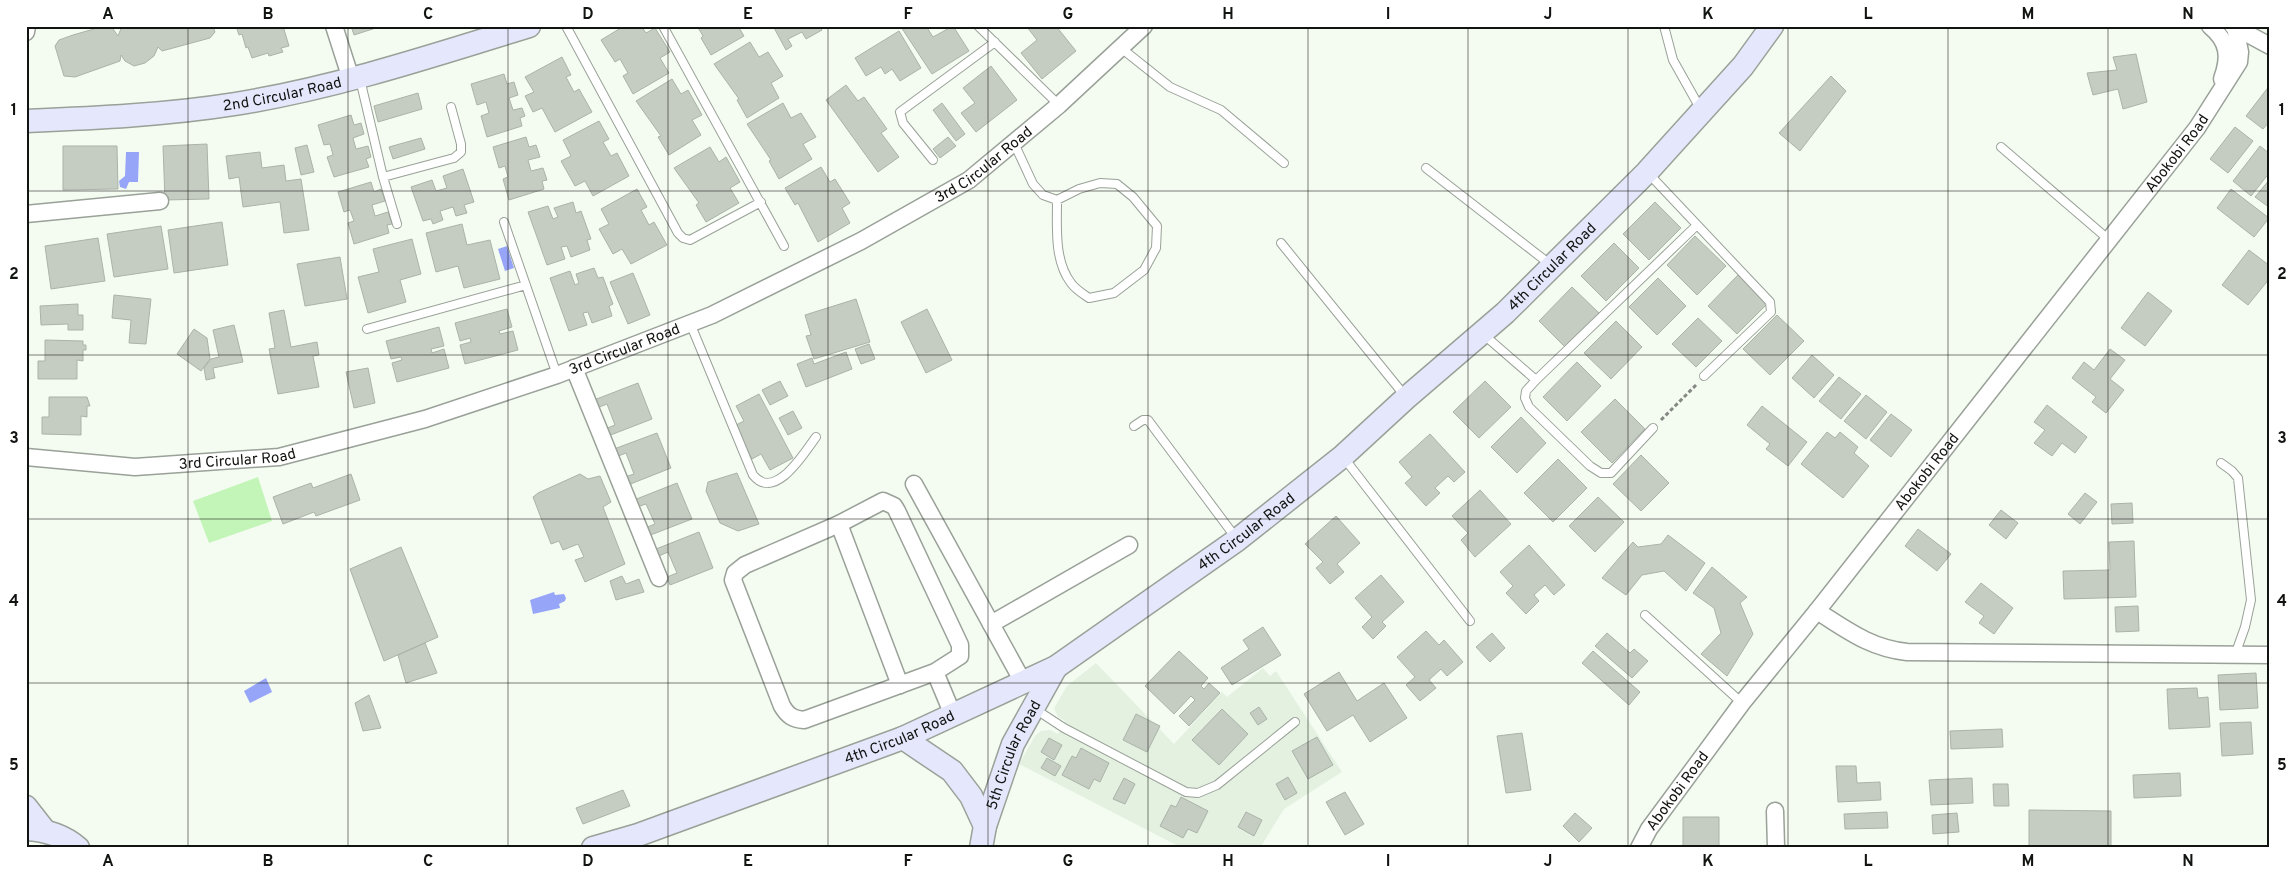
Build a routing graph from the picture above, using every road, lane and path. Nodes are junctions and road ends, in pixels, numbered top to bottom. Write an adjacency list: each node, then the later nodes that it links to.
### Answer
1 (26, 26): 12 (street)
2 (334, 26): 16 (street)
3 (566, 26): 31 (lane)
4 (663, 26): 31 (lane)
5 (978, 26): 13 (lane)
6 (1144, 26): 15 (street, 3rd Circular Road)
7 (1664, 26): 20 (lane)
8 (1772, 26): 20 (street, 4th Circular Road)
9 (2210, 26): 17 (street, Abokobi Road)
10 (526, 27): 16 (street, 2nd Circular Road)
11 (2234, 27): 14 (street); 17 (street, Abokobi Road)
12 (26, 32)
13 (995, 42): 18 (lane); 24 (lane)
14 (2270, 46)
15 (1121, 48): 18 (street, 3rd Circular Road); 25 (lane)
16 (355, 78): 21 (street, 2nd Circular Road); 28 (lane)
17 (2215, 97): 36 (street, Abokobi Road)
18 (1059, 105): 22 (street, 3rd Circular Road)
19 (451, 107): 28 (lane)
20 (1702, 111): 27 (street, 4th Circular Road)
21 (26, 121)
22 (1014, 143): 29 (lane); 41 (street, 3rd Circular Road)
23 (2001, 147): 36 (lane)
24 (933, 160)
25 (1284, 163)
26 (1426, 168): 39 (lane)
27 (1648, 172): 35 (lane); 39 (street, 4th Circular Road)
28 (382, 177): 34 (lane)
29 (1058, 200): 29 (lane)
30 (160, 201): 32 (street)
31 (761, 202): 38 (lane)
32 (26, 214)
33 (504, 222): 40 (lane)
34 (397, 224)
35 (1697, 225): 46 (lane); 47 (lane)
36 (2108, 240): 60 (street, Abokobi Road)
37 (1281, 243): 48 (lane)
38 (784, 246)
39 (1552, 266): 43 (street, 4th Circular Road)
40 (526, 285): 42 (lane); 45 (lane)
41 (690, 323): 44 (street, 3rd Circular Road); 51 (lane)
42 (367, 329)
43 (1482, 333): 47 (lane); 48 (street, 4th Circular Road)
44 (574, 368): 45 (street, 3rd Circular Road); 59 (street)
45 (557, 374): 52 (street, 3rd Circular Road)
46 (1704, 376): 50 (path)
47 (1536, 380): 50 (lane)
48 (1406, 398): 53 (street, 4th Circular Road)
49 (1134, 426): 57 (lane)
50 (1652, 428)
51 (816, 437)
52 (26, 456)
53 (1343, 456): 57 (street, 4th Circular Road); 62 (lane)
54 (2221, 463): 64 (lane)
55 (914, 484): 63 (street)
56 (839, 524): 67 (street); 69 (street); 69 (street)
57 (1237, 540): 66 (street, 4th Circular Road)
58 (1129, 545): 63 (street)
59 (659, 578)
60 (1817, 611): 64 (street); 70 (street, Abokobi Road)
61 (1645, 615): 70 (lane)
62 (1470, 621)
63 (991, 624): 68 (street)
64 (2235, 655): 65 (street)
65 (2270, 655)
66 (1056, 667): 68 (street, 4th Circular Road); 71 (street, 5th Circular Road)
67 (934, 672): 69 (street); 72 (street)
68 (1023, 682): 72 (street, 4th Circular Road)
69 (900, 685)
70 (1742, 703): 82 (street, Abokobi Road)
71 (1033, 708): 73 (lane); 77 (street, 5th Circular Road)
72 (953, 715): 74 (street, 4th Circular Road)
73 (1296, 722)
74 (903, 738): 77 (street); 80 (street, 4th Circular Road)
75 (26, 807): 78 (street)
76 (1775, 811): 83 (street)
77 (985, 826): 81 (street, 5th Circular Road)
78 (35, 830): 79 (street)
79 (78, 848)
80 (593, 848)
81 (981, 848)
82 (1639, 848)
83 (1776, 848)

